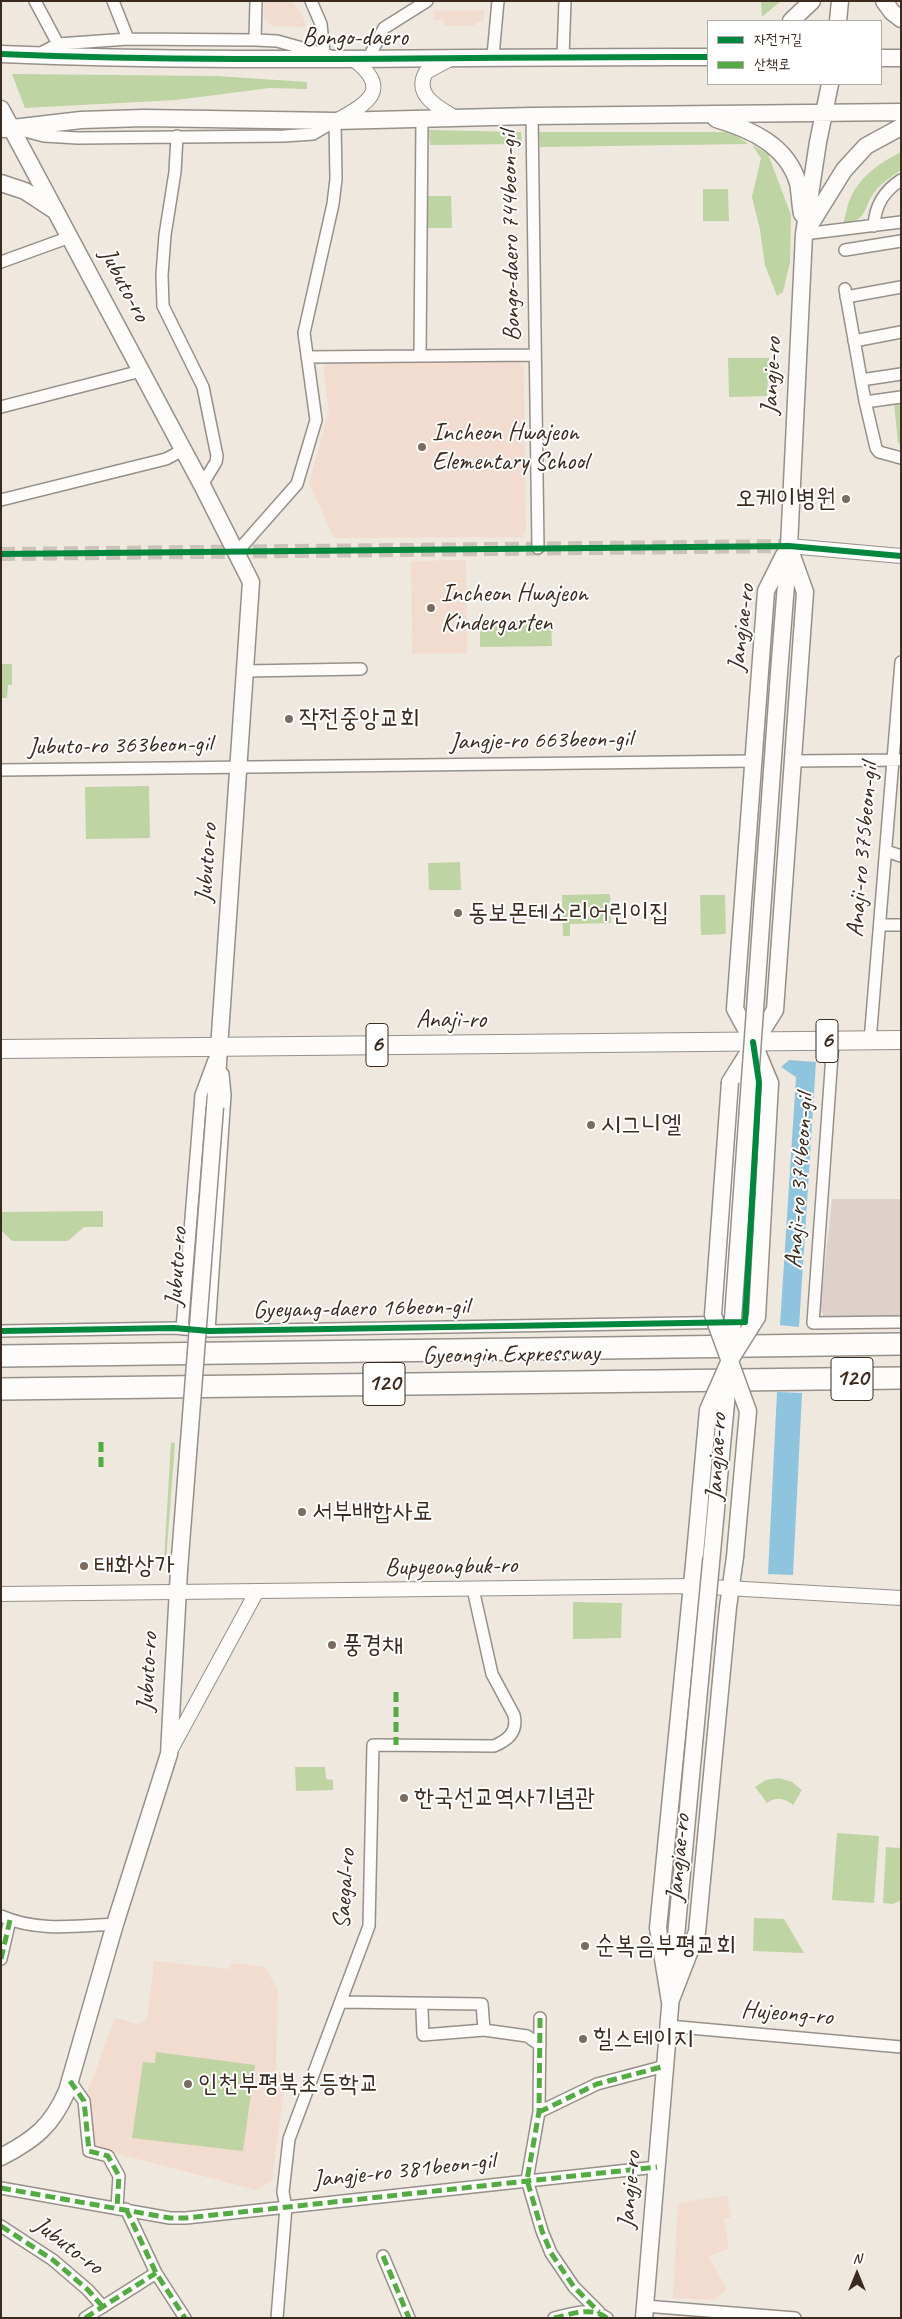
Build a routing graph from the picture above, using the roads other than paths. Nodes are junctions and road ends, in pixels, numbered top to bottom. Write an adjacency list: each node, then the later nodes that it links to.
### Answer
1 (35, 1): 16 (street)
2 (113, 1): 14 (street)
3 (256, 1): 15 (street)
4 (311, 1): 23 (street)
5 (498, 1): 21 (street)
6 (565, 1): 22 (street)
7 (812, 1): 12 (main road)
8 (840, 1): 13 (main road)
9 (884, 1): 11 (main road)
10 (422, 3): 23 (street)
11 (901, 19)
12 (792, 20)
13 (838, 20)
14 (128, 39): 15 (street); 16 (street)
15 (255, 40): 23 (street)
16 (58, 44): 19 (street)
17 (707, 53): 24 (main road)
18 (1, 54): 19 (main road, Bongo-daero)
19 (37, 55): 23 (main road, Bongo-daero)
20 (455, 56): 21 (main road, Bongo-daero); 23 (main road, Bongo-daero); 34 (street)
21 (493, 56): 22 (main road, Bongo-daero)
22 (563, 56): 24 (main road, Bongo-daero)
23 (346, 57): 36 (street)
24 (687, 57): 25 (main road, Bongo-daero)
25 (707, 57)
26 (882, 58): 27 (main road)
27 (901, 58)
28 (830, 85): 30 (main road, Jangje-ro)
29 (1, 109): 38 (main road, Jubuto-ro)
30 (824, 112): 31 (main road); 32 (main road); 45 (main road, Jangje-ro)
31 (901, 112)
32 (700, 114): 33 (main road); 45 (main road)
33 (532, 116): 34 (main road); 53 (street, Bongo-daero 744beon-gil)
34 (454, 117): 35 (main road)
35 (422, 118): 36 (main road); 54 (street)
36 (336, 122): 38 (main road); 39 (street); 55 (street)
37 (901, 127): 45 (main road)
38 (6, 129): 39 (street); 42 (main road, Jubuto-ro)
39 (177, 136): 64 (street, Jubuto-ro)
40 (901, 180): 44 (street)
41 (1, 183): 42 (main road)
42 (57, 212): 46 (main road, Jubuto-ro)
43 (901, 222): 44 (street)
44 (874, 226): 45 (street)
45 (804, 234): 66 (main road, Jangje-ro)
46 (70, 237): 49 (street); 56 (main road, Jubuto-ro)
47 (901, 241): 48 (street)
48 (845, 250)
49 (1, 262)
50 (901, 287): 52 (street)
51 (901, 332): 52 (street)
52 (854, 341): 58 (street)
53 (535, 355): 54 (street, Bongo-daero 744beon-gil); 67 (street, Bongo-daero 744beon-gil)
54 (420, 356): 55 (street, Bongo-daero 744beon-gil)
55 (307, 357): 68 (street)
56 (142, 371): 61 (street); 62 (main road, Jubuto-ro)
57 (901, 374): 58 (street)
58 (861, 380): 60 (street)
59 (901, 397): 60 (street)
60 (865, 402): 63 (street)
61 (1, 407)
62 (183, 450): 64 (main road, Jubuto-ro); 65 (street)
63 (901, 458)
64 (202, 485): 68 (main road, Jubuto-ro)
65 (1, 500)
66 (788, 546): 69 (street); 73 (main road, Jangje-ro); 75 (main road, Jangjae-ro); 76 (main road, Jangjae-ro)
67 (538, 548)
68 (237, 552): 72 (main road, Jubuto-ro)
69 (901, 556)
70 (901, 662): 74 (street, Anaji-ro 375beon-gil)
71 (361, 669): 72 (street)
72 (245, 671): 77 (main road, Jubuto-ro)
73 (779, 673): 98 (main road, Jangjae-ro, bridge)
74 (897, 760): 76 (street); 79 (street, Anaji-ro 375beon-gil)
75 (754, 761): 77 (street, Jangje-ro 663beon-gil); 86 (main road, Jangjae-ro)
76 (793, 761): 86 (main road, Jangjae-ro)
77 (238, 767): 78 (street, Jubuto-ro 363beon-gil); 87 (main road, Jubuto-ro)
78 (1, 770)
79 (886, 851): 80 (street); 81 (street, Anaji-ro 375beon-gil)
80 (901, 856)
81 (880, 925): 82 (street); 85 (street, Anaji-ro 375beon-gil)
82 (901, 925)
83 (901, 1040): 85 (main road, Anaji-ro / 6)
84 (833, 1041): 85 (main road, Anaji-ro / 6); 86 (main road, Anaji-ro / 6); 92 (street, Anaji-ro 374beon-gil)
85 (870, 1041)
86 (753, 1042): 87 (main road, Anaji-ro / 6); 91 (street); 91 (street, Gyeyang-daero 16beon-gil); 98 (main road, Jangjae-ro, bridge); 98 (main road, Jangjae-ro, bridge)
87 (219, 1046): 88 (main road, Anaji-ro / 6); 89 (street); 90 (street); 105 (main road, Jubuto-ro, bridge)
88 (1, 1049)
89 (184, 1304): 90 (street); 93 (street)
90 (211, 1305): 95 (street)
91 (722, 1322): 95 (street, Gyeyang-daero 16beon-gil)
92 (901, 1322)
93 (182, 1329): 94 (street, Gyeyang-daero 16beon-gil); 95 (street, Gyeyang-daero 16beon-gil)
94 (1, 1331)
95 (209, 1331)
96 (901, 1344): 97 (highway, Gyeongin Expressway / 120)
97 (1, 1356)
98 (730, 1360): 101 (main road, Jangjae-ro, bridge); 102 (main road, Jangjae-ro, bridge); 111 (main road, Jangjae-ro, bridge)
99 (901, 1378): 100 (highway, Gyeongin Expressway / 120)
100 (1, 1388)
101 (692, 1586): 102 (street, Bupyeongbuk-ro); 103 (street, Bupyeongbuk-ro); 114 (main road, Jangjae-ro)
102 (731, 1586): 107 (street, Bupyeongbuk-ro); 114 (main road, Jangjae-ro)
103 (473, 1589): 104 (street, Bupyeongbuk-ro); 113 (street, Saegal-ro)
104 (257, 1591): 105 (street, Bupyeongbuk-ro); 108 (street)
105 (178, 1592): 106 (street, Bupyeongbuk-ro); 108 (main road, Jubuto-ro)
106 (1, 1594)
107 (901, 1598)
108 (169, 1754): 110 (main road, Jubuto-ro)
109 (5, 1918): 110 (street); 112 (street)
110 (115, 1924): 122 (main road, Jubuto-ro)
111 (676, 1936): 114 (main road, Jangje-ro)
112 (1, 1959)
113 (341, 2002): 118 (street); 128 (street, Saegal-ro)
114 (670, 2002): 117 (main road, Jangje-ro)
115 (422, 2010): 118 (street)
116 (540, 2018): 119 (street, Jangje-ro 381beon-gil)
117 (668, 2026): 120 (street, Hujeong-ro); 121 (main road, Jangje-ro)
118 (484, 2030): 119 (street)
119 (540, 2045): 123 (street, Jangje-ro 381beon-gil)
120 (901, 2047)
121 (665, 2066): 123 (street); 125 (main road, Jangje-ro)
122 (70, 2080): 124 (main road, Jubuto-ro); 129 (street)
123 (540, 2112): 126 (street, Jangje-ro 381beon-gil)
124 (1, 2157)
125 (657, 2167): 126 (street, Jangje-ro 381beon-gil); 134 (main road, Jangje-ro)
126 (527, 2180): 128 (street, Jangje-ro 381beon-gil); 135 (street, Jangje-ro 381beon-gil)
127 (1, 2188): 129 (street, Jangje-ro 381beon-gil)
128 (286, 2207): 129 (street, Jangje-ro 381beon-gil); 138 (street, Saegal-ro)
129 (121, 2208): 132 (street)
130 (1, 2226): 133 (street, Jubuto-ro)
131 (383, 2256): 139 (street)
132 (156, 2274): 133 (street); 137 (street)
133 (103, 2307): 136 (street)
134 (645, 2312): 141 (street)
135 (603, 2315): 140 (street)
136 (85, 2318)
137 (185, 2318)
138 (277, 2318)
139 (409, 2318)
140 (554, 2318)
141 (795, 2318)

